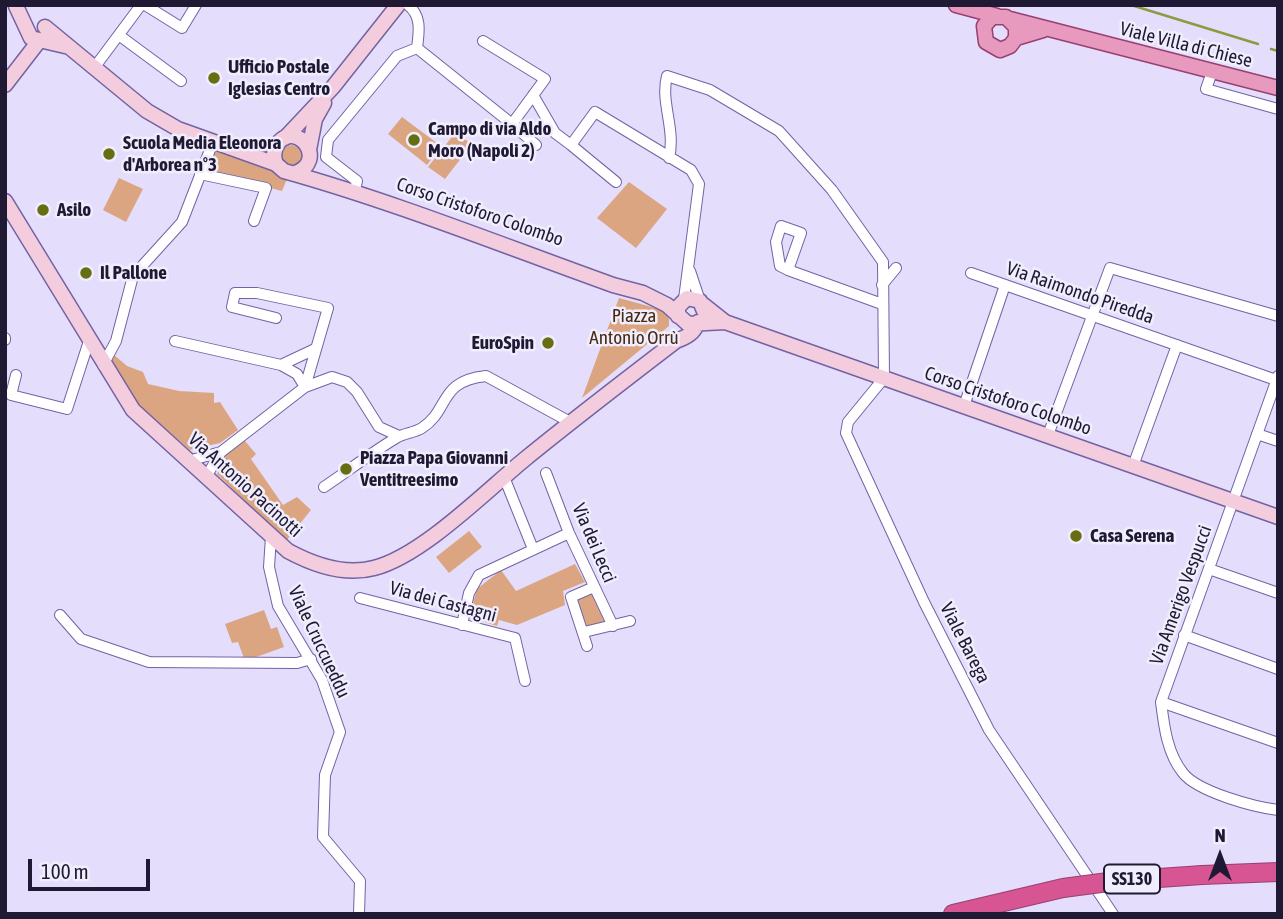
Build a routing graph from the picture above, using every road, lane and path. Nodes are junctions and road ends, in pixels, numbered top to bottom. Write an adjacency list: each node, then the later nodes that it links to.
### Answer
1 (143, 5): 2 (street); 12 (street)
2 (196, 5)
3 (398, 5): 20 (street)
4 (408, 5): 15 (street)
5 (956, 5): 7 (main road, Viale Villa di Chiese)
6 (16, 6): 11 (street)
7 (972, 10): 8 (main road, Viale Villa di Chiese); 9 (main road)
8 (1004, 17): 9 (main road); 10 (main road, Viale Villa di Chiese); 13 (main road)
9 (984, 26): 13 (main road)
10 (1044, 29): 13 (main road); 17 (main road, Viale Villa di Chiese)
11 (36, 36): 16 (street, Corso Cristoforo Colombo); 19 (street)
12 (120, 36): 16 (street); 18 (street)
13 (1017, 38)
14 (483, 41): 22 (street)
15 (417, 48): 24 (street); 37 (street)
16 (94, 68): 26 (street, Corso Cristoforo Colombo)
17 (1212, 72): 21 (main road, Viale Villa di Chiese); 23 (street)
18 (181, 82)
19 (5, 85)
20 (333, 87): 25 (street); 30 (street)
21 (1278, 88)
22 (533, 95): 24 (street); 28 (street)
23 (1278, 109)
24 (512, 124): 27 (street)
25 (282, 140): 29 (street); 30 (street, Corso Cristoforo Colombo); 32 (street)
26 (213, 142): 29 (street, Corso Cristoforo Colombo); 34 (street)
27 (536, 145)
28 (571, 145): 31 (street); 35 (street)
29 (239, 151): 32 (street, Corso Cristoforo Colombo)
30 (310, 155): 33 (street); 36 (street, Corso Cristoforo Colombo)
31 (669, 158): 42 (street); 45 (street)
32 (276, 164): 33 (street, Corso Cristoforo Colombo)
33 (295, 173): 36 (street, Corso Cristoforo Colombo)
34 (201, 174): 40 (street); 62 (street)
35 (616, 182)
36 (340, 186): 37 (street, Corso Cristoforo Colombo)
37 (359, 192): 47 (street, Corso Cristoforo Colombo)
38 (5, 201): 39 (street, Via Antonio Pacinotti)
39 (10, 219): 57 (street, Via Antonio Pacinotti)
40 (254, 221)
41 (895, 268): 45 (street)
42 (690, 270): 48 (street); 49 (street)
43 (788, 270): 43 (street); 50 (street)
44 (971, 273): 46 (street, Via Raimondo Piredda)
45 (882, 285): 50 (street)
46 (1005, 285): 51 (street, Via Raimondo Piredda); 68 (street)
47 (643, 293): 48 (street, Corso Cristoforo Colombo); 54 (street, Corso Cristoforo Colombo)
48 (683, 300): 49 (street, Corso Cristoforo Colombo); 54 (street)
49 (700, 302): 55 (street); 56 (street, Corso Cristoforo Colombo)
50 (882, 304): 65 (street)
51 (1094, 316): 52 (street); 60 (street, Via Raimondo Piredda); 72 (street)
52 (1278, 316)
53 (276, 318): 61 (street)
54 (679, 318): 55 (street, Corso Cristoforo Colombo); 59 (street)
55 (698, 321): 56 (street, Corso Cristoforo Colombo); 59 (street, Via Antonio Pacinotti)
56 (725, 321): 65 (street, Corso Cristoforo Colombo)
57 (89, 341): 62 (street, Via Antonio Pacinotti); 64 (street)
58 (175, 341): 63 (street)
59 (676, 341): 69 (street, Via Antonio Pacinotti)
60 (1177, 345): 66 (street, Via Raimondo Piredda); 76 (street)
61 (316, 349): 63 (street); 67 (street)
62 (103, 365): 75 (street, Via Antonio Pacinotti)
63 (281, 365): 67 (street)
64 (16, 375)
65 (884, 378): 68 (street, Corso Cristoforo Colombo); 106 (street, Viale Barega)
66 (1277, 378): 70 (street, Via Amerigo Vespucci)
67 (305, 387): 71 (street); 74 (street)
68 (964, 406): 72 (street, Corso Cristoforo Colombo)
69 (570, 422): 71 (street); 79 (street, Via Antonio Pacinotti)
70 (1257, 434): 73 (street); 81 (street, Via Amerigo Vespucci)
71 (399, 436): 80 (street)
72 (1048, 436): 76 (street, Corso Cristoforo Colombo)
73 (1278, 442)
74 (221, 452): 75 (street); 78 (street)
75 (188, 461): 78 (street, Via Antonio Pacinotti)
76 (1133, 466): 81 (street, Corso Cristoforo Colombo)
77 (546, 473): 83 (street, Via dei Lecci)
78 (206, 477): 84 (street, Via Antonio Pacinotti)
79 (503, 477): 84 (street, Via Antonio Pacinotti); 85 (street)
80 (324, 487)
81 (1235, 501): 82 (street, Corso Cristoforo Colombo); 86 (street, Via Amerigo Vespucci)
82 (1278, 517)
83 (569, 533): 85 (street); 87 (street, Via dei Lecci)
84 (271, 537): 97 (street, Viale Cruccueddu)
85 (533, 549): 92 (street)
86 (1209, 569): 88 (street); 95 (street, Via Amerigo Vespucci)
87 (594, 587): 93 (street, Via dei Lecci); 94 (street)
88 (1278, 593)
89 (360, 598): 92 (street, Via dei Castagni)
90 (60, 615): 97 (street)
91 (630, 621): 93 (street)
92 (462, 625): 99 (street, Via dei Castagni)
93 (612, 626): 94 (street)
94 (584, 632): 96 (street)
95 (1184, 635): 98 (street); 100 (street, Via Amerigo Vespucci)
96 (587, 646)
97 (311, 659): 104 (street, Viale Cruccueddu)
98 (1278, 669)
99 (525, 681)
100 (1161, 702): 101 (street); 102 (street)
101 (1278, 743)
102 (1278, 810)
103 (1278, 872): 105 (highway, SS130, bridge)
104 (359, 914)
105 (953, 914)
106 (1113, 914)

